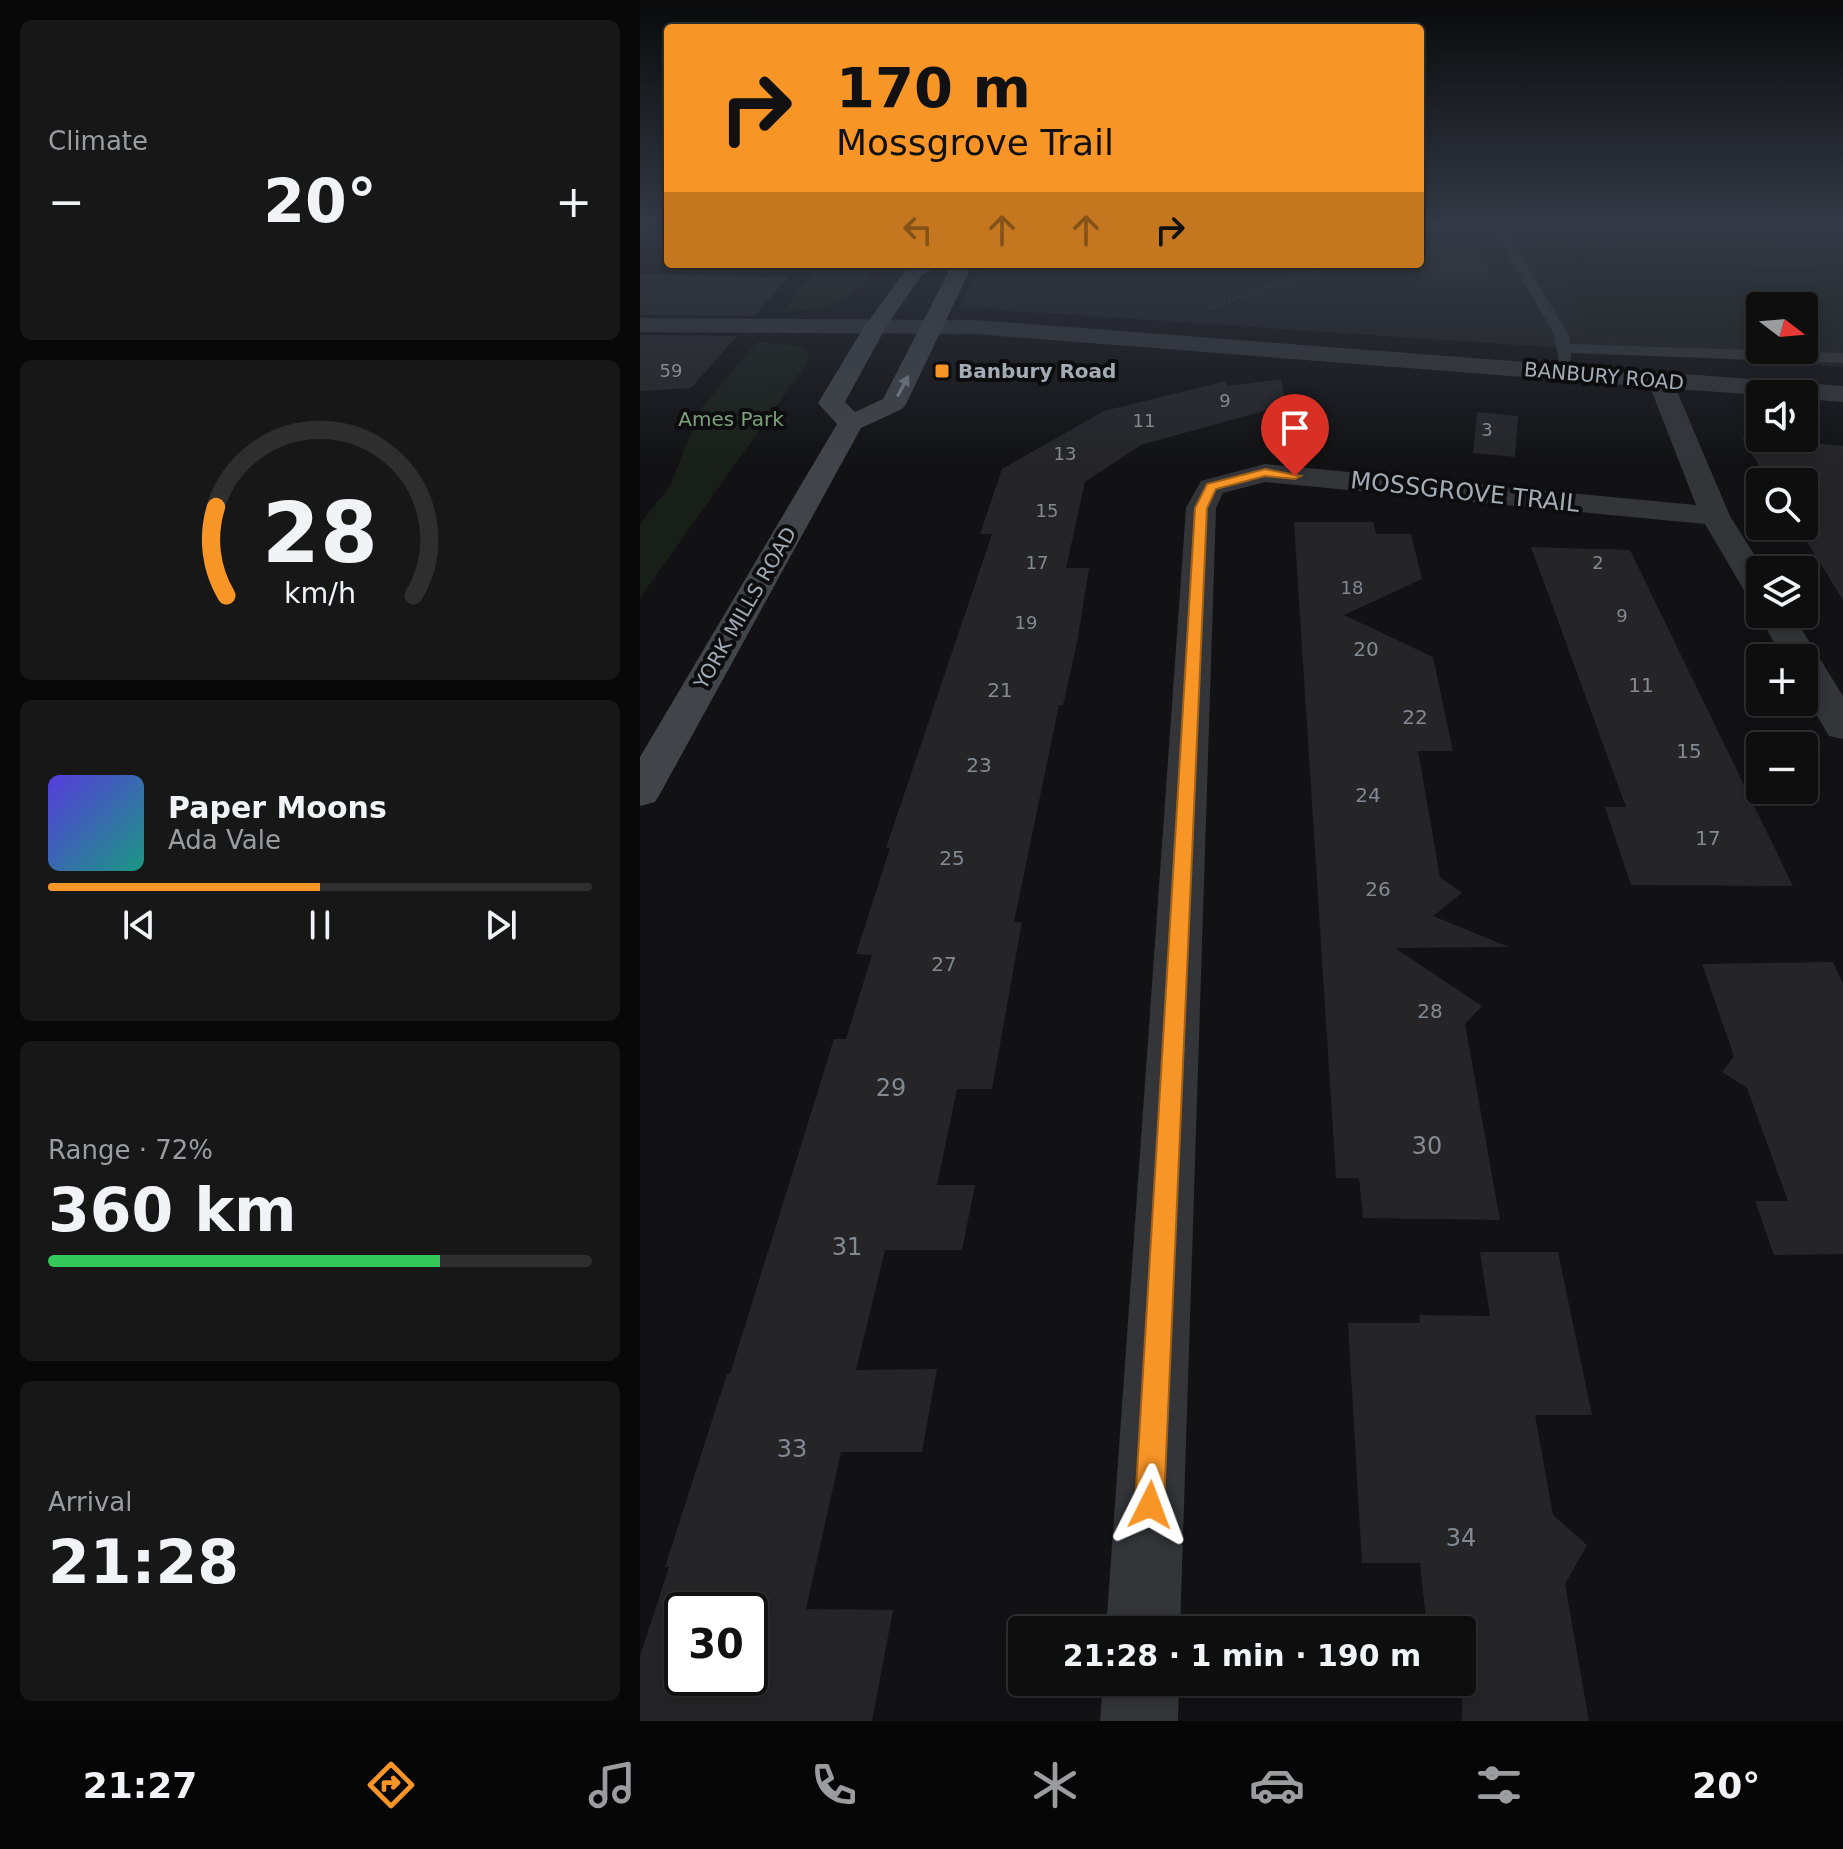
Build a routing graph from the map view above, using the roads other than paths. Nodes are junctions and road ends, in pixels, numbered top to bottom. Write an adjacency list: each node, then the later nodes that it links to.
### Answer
1 (891, 304): 6 (main road)
2 (945, 304): 5 (main road)
3 (1543, 304): 7 (lane)
4 (640, 325): 6 (street, BANBURY ROAD)
5 (935, 326): 6 (street, BANBURY ROAD); 9 (street, BANBURY ROAD); 12 (main road, one-way to 5)
6 (875, 327): 12 (main road)
7 (1563, 348): 8 (lane); 9 (lane)
8 (1843, 358)
9 (1566, 373): 10 (street, BANBURY ROAD)
10 (1660, 380): 11 (street, BANBURY ROAD); 13 (street)
11 (1843, 394)
12 (851, 423): 17 (main road, YORK MILLS ROAD)
13 (1715, 516): 14 (street); 18 (street, MOSSGROVE TRAIL)
14 (1746, 567)
15 (1818, 675): 16 (street)
16 (1843, 727)
17 (640, 792)
18 (1144, 1616)
19 (1140, 1696): 20 (street)
20 (1139, 1721)

